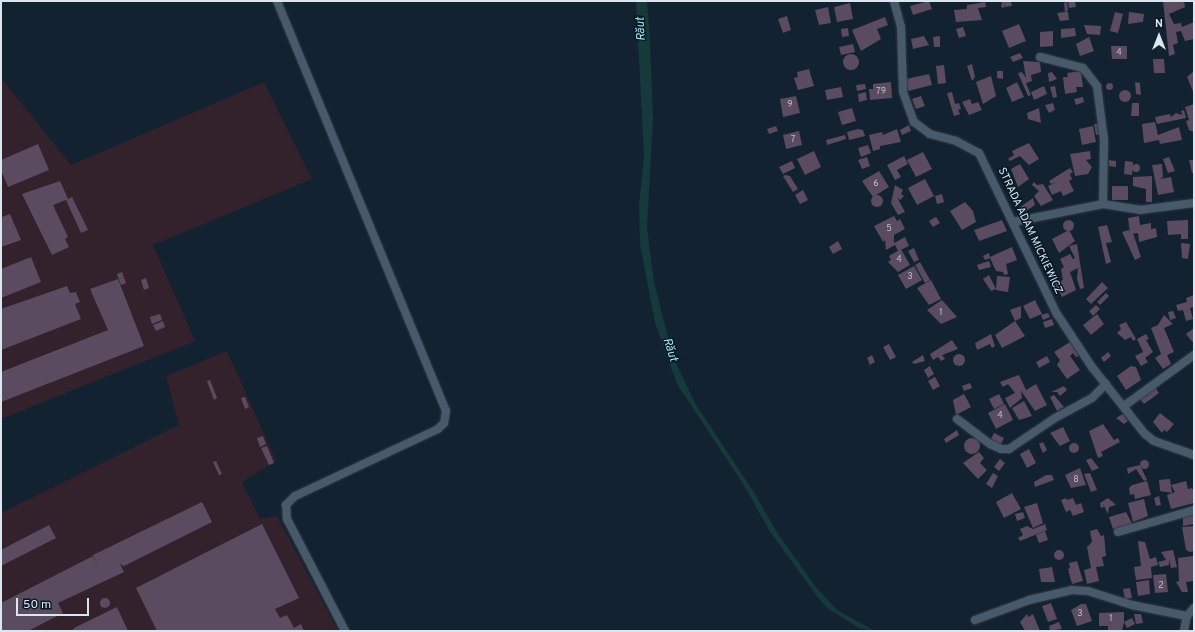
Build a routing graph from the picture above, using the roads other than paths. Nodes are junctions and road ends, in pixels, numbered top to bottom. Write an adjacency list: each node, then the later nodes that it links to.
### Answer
1 (277, 1): 17 (street)
2 (894, 1): 6 (street, STRADA ADAM MICKIEWICZ)
3 (1040, 57): 5 (street)
4 (1194, 203): 5 (street)
5 (1103, 204): 6 (street)
6 (1012, 222): 8 (street, STRADA ADAM MICKIEWICZ)
7 (1194, 355): 9 (street)
8 (1106, 384): 9 (street, STRADA ADAM MICKIEWICZ); 10 (street)
9 (1124, 406): 11 (street, STRADA ADAM MICKIEWICZ)
10 (957, 419)
11 (1194, 455)
12 (1194, 510): 13 (street)
13 (1118, 532)
14 (1194, 608): 15 (street)
15 (1187, 616): 16 (street); 18 (street)
16 (975, 620)
17 (345, 631)
18 (1184, 631)

